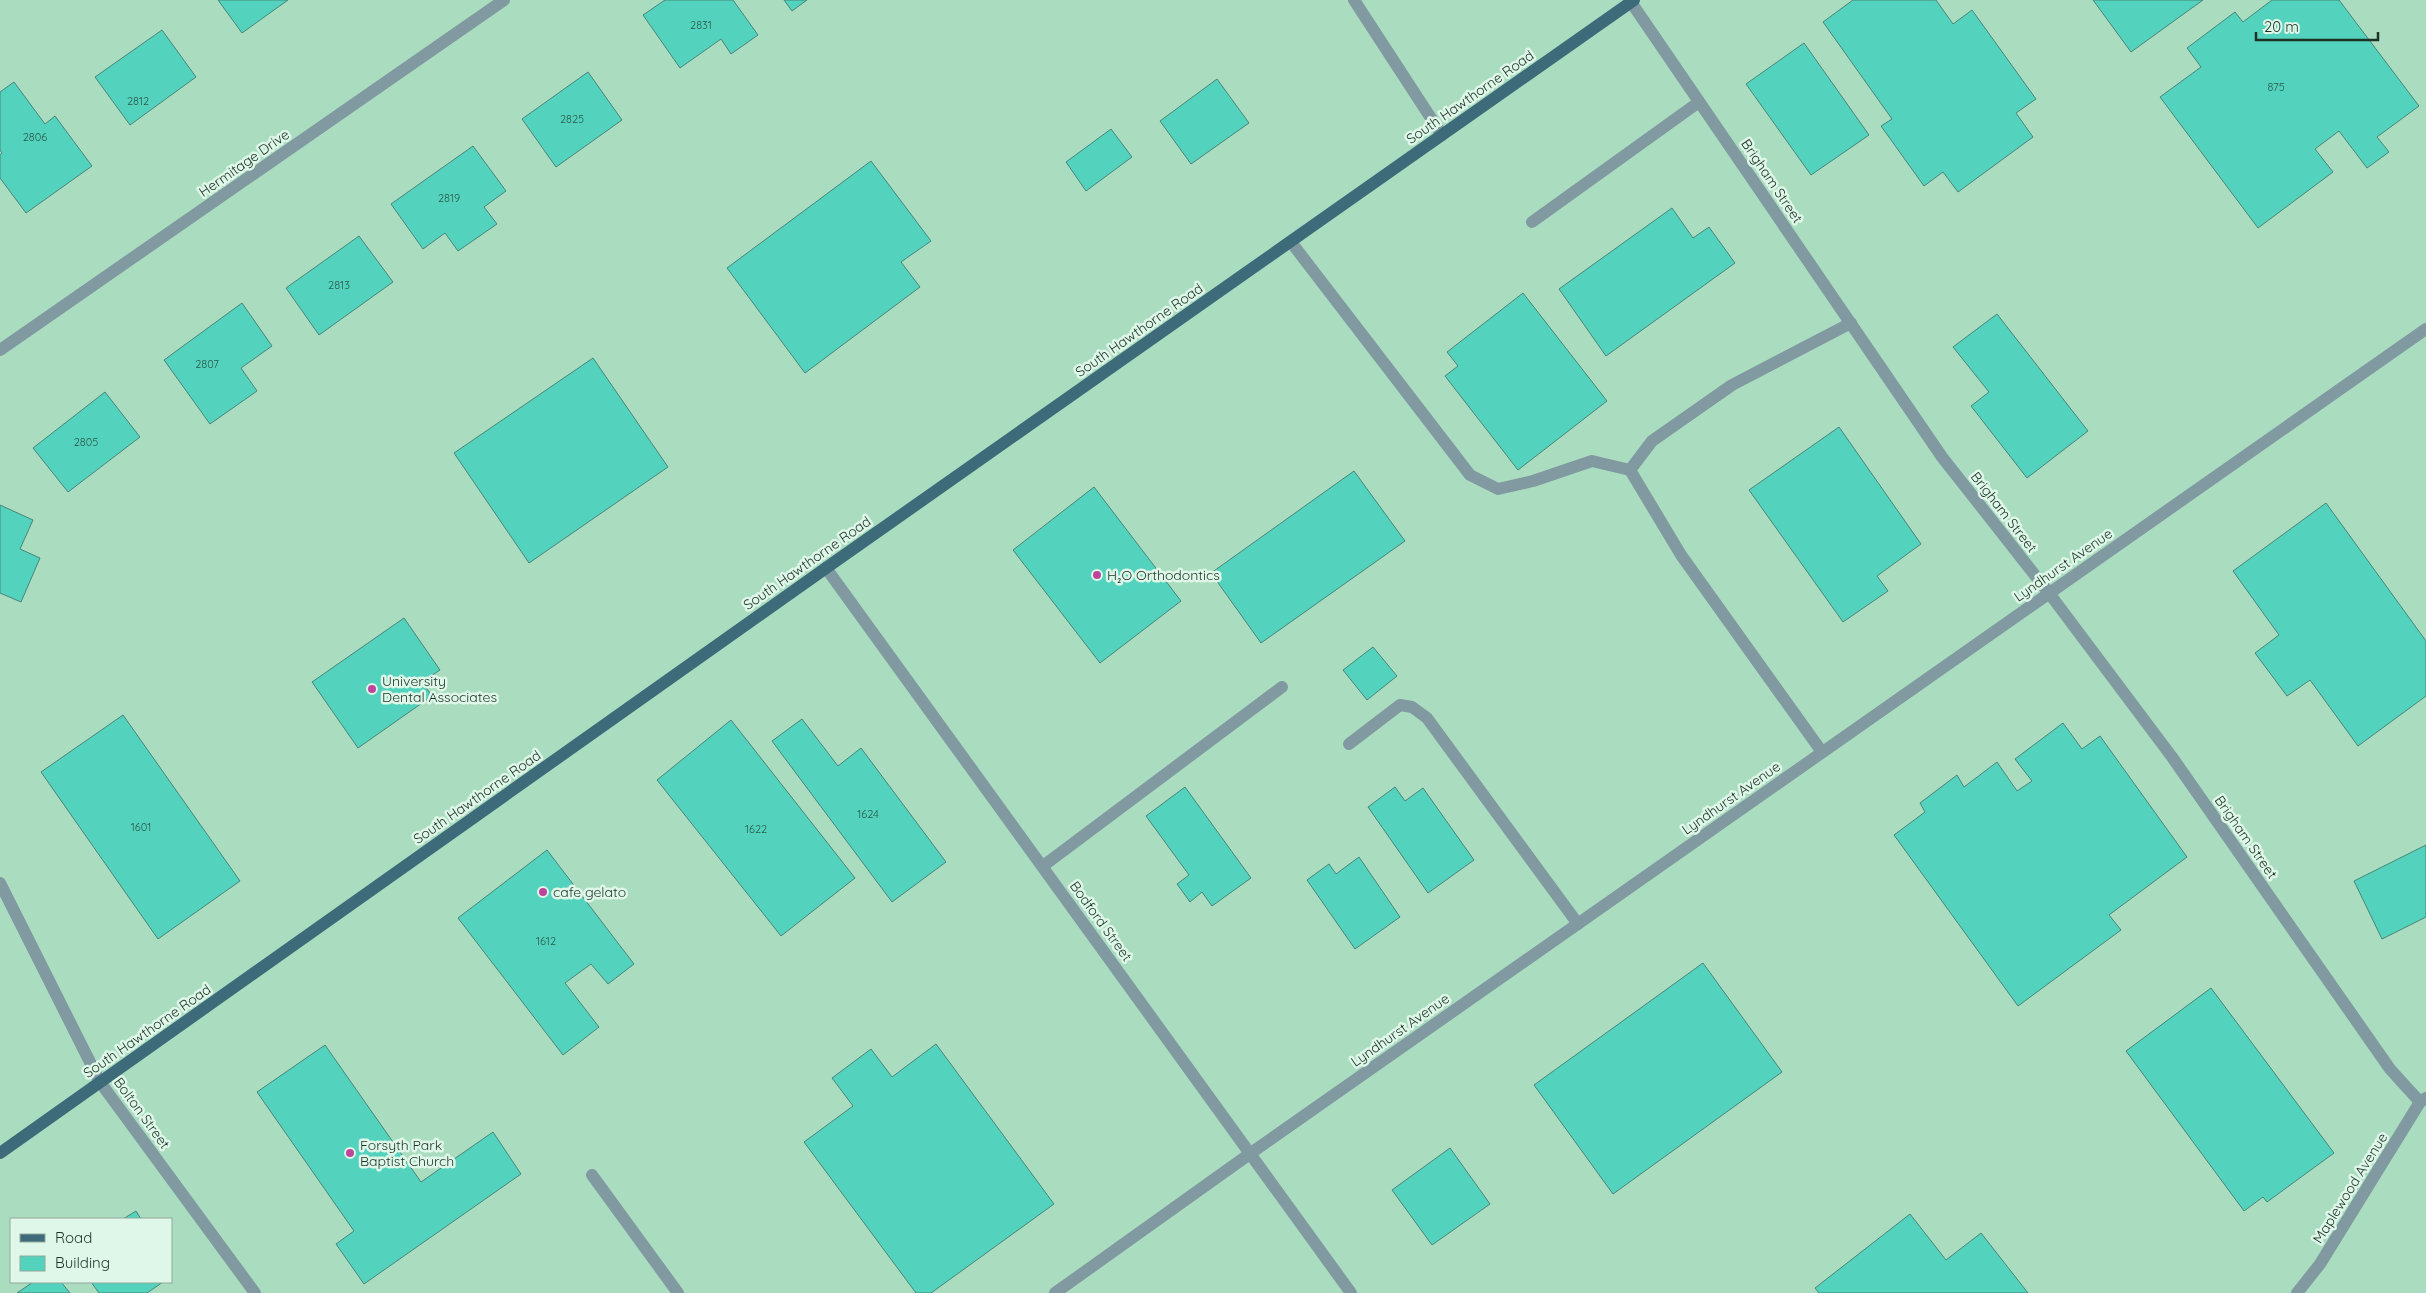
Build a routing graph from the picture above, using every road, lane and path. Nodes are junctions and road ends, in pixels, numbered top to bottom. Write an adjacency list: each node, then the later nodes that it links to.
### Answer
1 (504, 0): 10 (street, Hermitage Drive)
2 (1354, 0): 5 (street)
3 (1633, 1): 4 (street, Brigham Street); 5 (main road, South Hawthorne Road)
4 (1700, 102): 6 (street); 8 (street, Brigham Street)
5 (1442, 135): 7 (main road, South Hawthorne Road)
6 (1532, 222)
7 (1291, 242): 11 (street); 12 (main road, South Hawthorne Road)
8 (1851, 323): 11 (street); 13 (street, Brigham Street)
9 (2426, 329): 13 (street, Lyndhurst Avenue)
10 (0, 350)
11 (1630, 470): 16 (street)
12 (826, 568): 17 (street, Bodford Street); 20 (main road, South Hawthorne Road)
13 (2049, 593): 16 (street, Lyndhurst Avenue); 21 (street, Brigham Street)
14 (1282, 686): 17 (street)
15 (1349, 744): 19 (street)
16 (1822, 752): 19 (street, Lyndhurst Avenue)
17 (1043, 866): 23 (street, Bodford Street)
18 (0, 883): 20 (street, Bolton Street)
19 (1578, 924): 23 (street, Lyndhurst Avenue)
20 (100, 1082): 22 (main road, South Hawthorne Road); 25 (street, Bolton Street)
21 (2423, 1100): 29 (street, Maplewood Avenue)
22 (0, 1153)
23 (1251, 1153): 27 (street, Lyndhurst Avenue); 28 (street, Bodford Street)
24 (592, 1175): 26 (street)
25 (255, 1293)
26 (678, 1293)
27 (1055, 1293)
28 (1351, 1293)
29 (2297, 1293)

